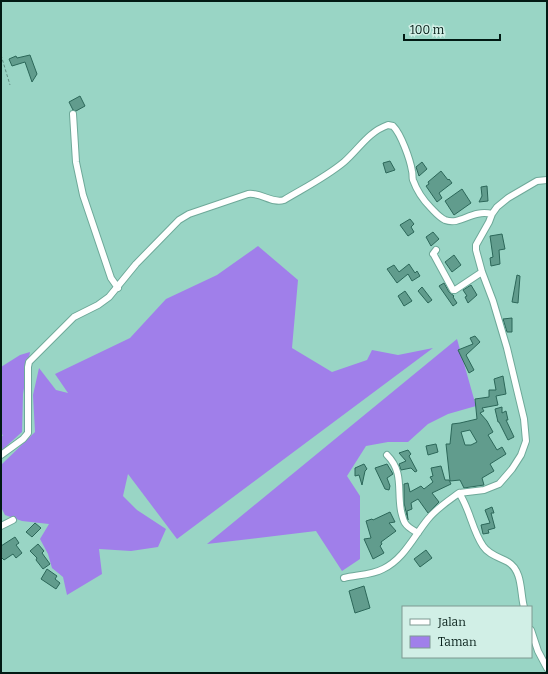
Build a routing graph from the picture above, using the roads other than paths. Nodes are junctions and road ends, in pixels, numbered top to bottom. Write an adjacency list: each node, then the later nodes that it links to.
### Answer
1 (73, 114): 6 (street)
2 (547, 180): 3 (street)
3 (492, 214): 5 (street); 6 (street)
4 (436, 250): 5 (street)
5 (482, 272): 9 (street)
6 (118, 288): 7 (street)
7 (1, 455)
8 (387, 455): 12 (street)
9 (459, 493): 12 (street); 14 (street)
10 (13, 520): 11 (street)
11 (1, 526)
12 (418, 533): 13 (street)
13 (344, 578)
14 (524, 606)
15 (532, 633): 16 (street)
16 (547, 668)

